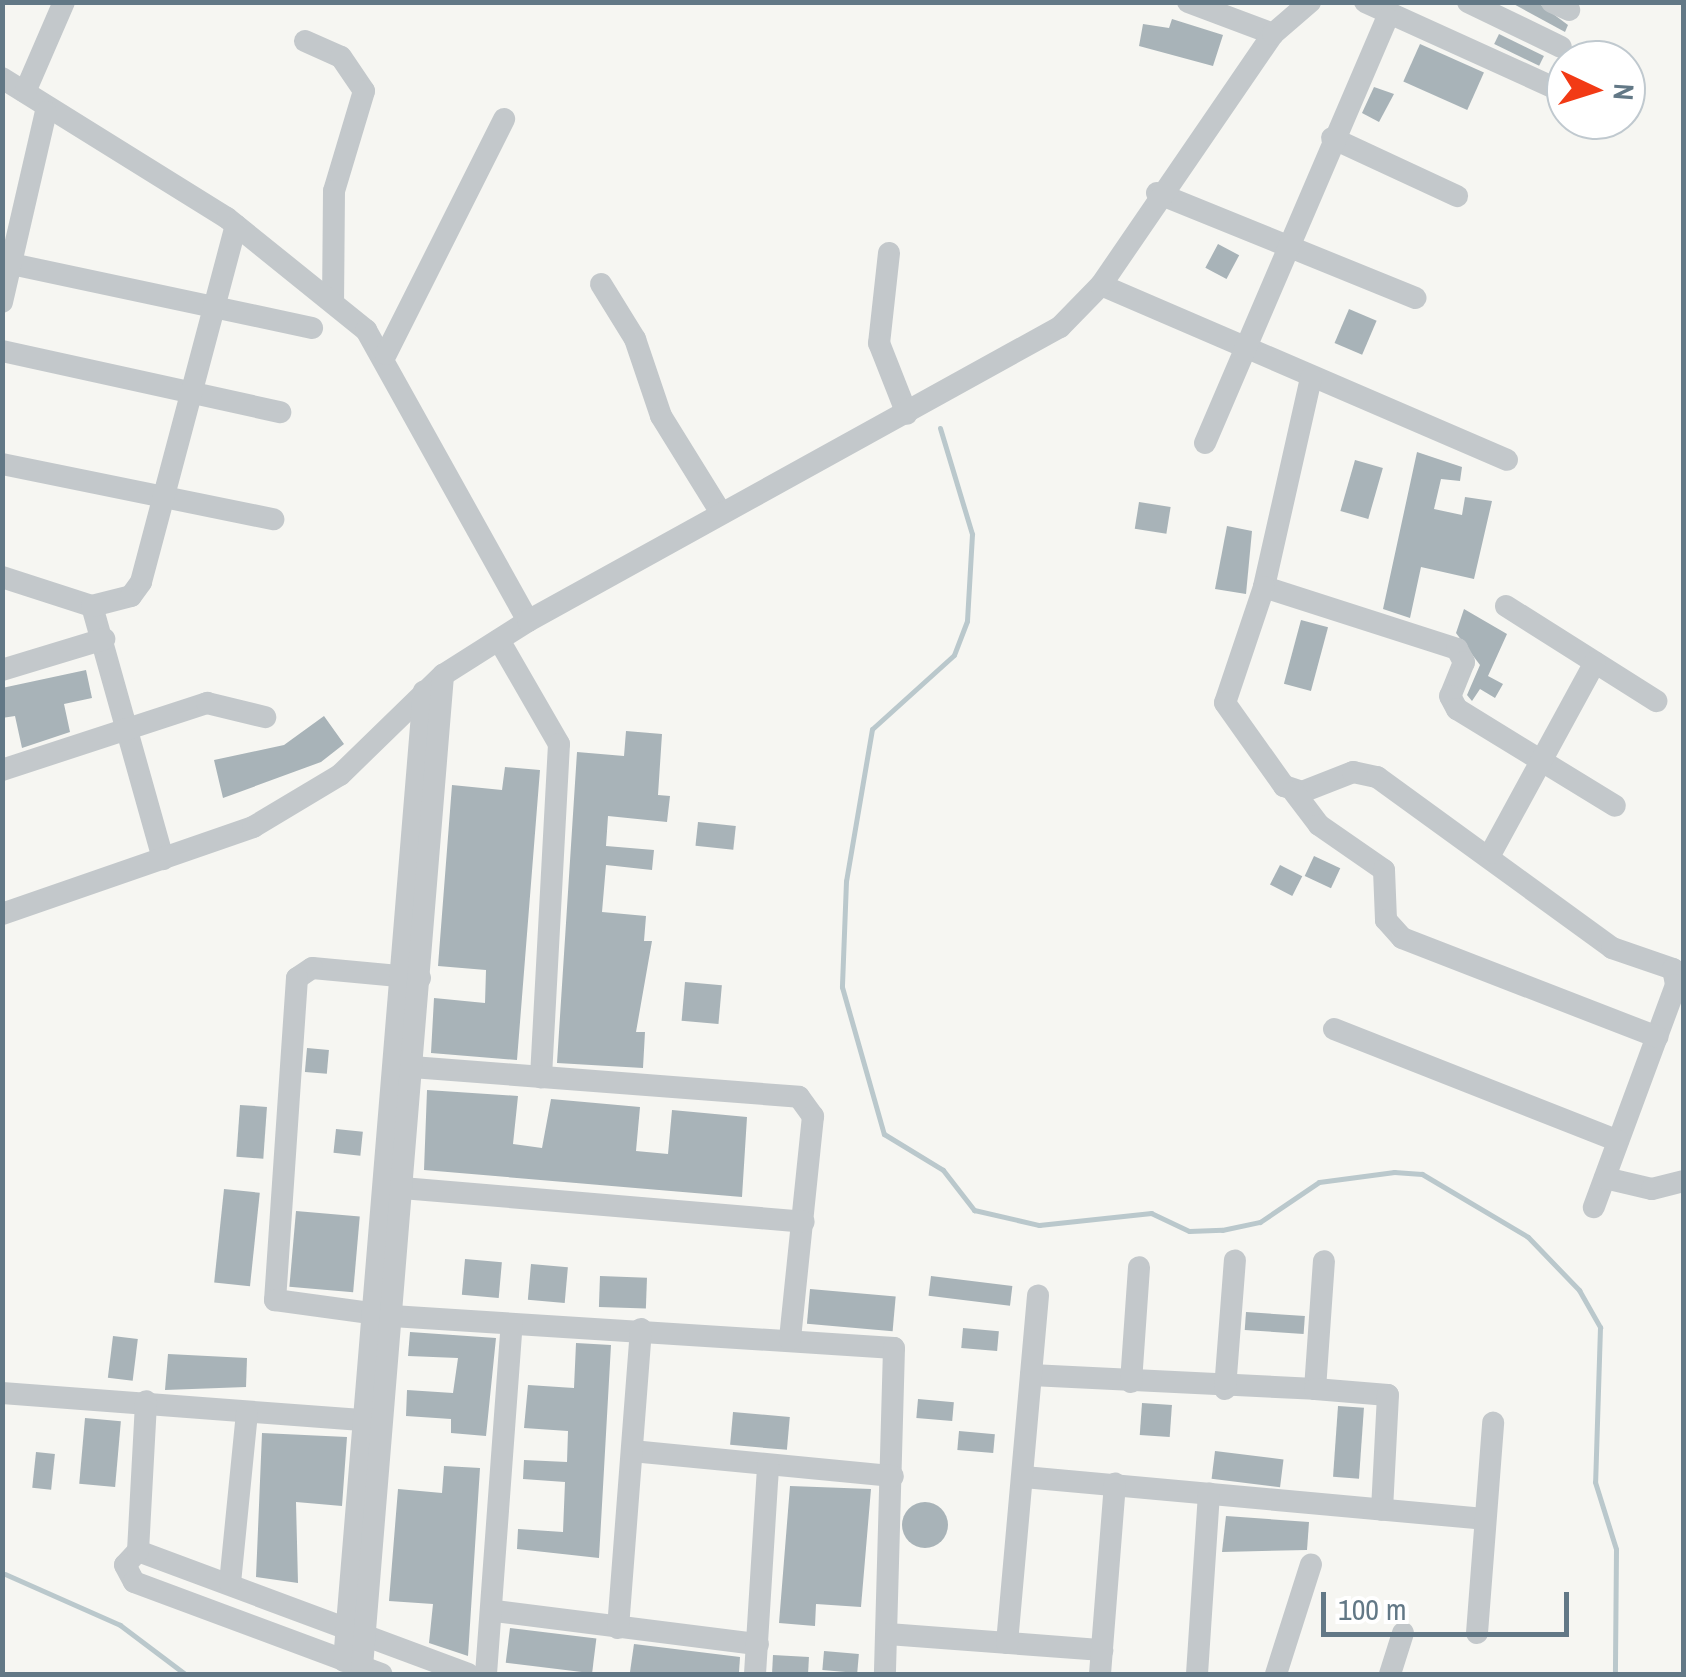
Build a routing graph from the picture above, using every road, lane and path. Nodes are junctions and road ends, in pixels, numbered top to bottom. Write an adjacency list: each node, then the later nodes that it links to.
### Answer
1 (64, 2): 12 (street)
2 (1188, 2): 7 (street)
3 (1310, 2): 7 (street)
4 (1365, 2): 6 (street)
5 (1468, 2): 8 (street)
6 (1387, 18): 11 (street); 15 (street)
7 (1273, 34): 16 (street)
8 (1546, 40)
9 (306, 41): 24 (street)
10 (2, 78): 12 (street)
11 (1546, 84)
12 (25, 92): 13 (street)
13 (46, 112): 18 (street); 21 (street)
14 (504, 120): 31 (street)
15 (1332, 138): 17 (street); 19 (street)
16 (1157, 193): 19 (street); 23 (street)
17 (1458, 196)
18 (236, 225): 24 (street); 27 (street)
19 (1285, 246): 25 (street); 29 (street)
20 (889, 254): 35 (street)
21 (7, 263): 26 (street); 27 (street)
22 (601, 284): 40 (street)
23 (1101, 285): 29 (street); 35 (street)
24 (334, 298): 31 (street)
25 (1416, 298)
26 (2, 302)
27 (210, 306): 28 (street); 33 (street)
28 (312, 328)
29 (1244, 348): 32 (street); 36 (street)
30 (2, 351): 33 (street)
31 (386, 354): 46 (street)
32 (1312, 378): 37 (street); 43 (street)
33 (190, 392): 34 (street); 39 (street)
34 (280, 412)
35 (907, 414): 40 (street)
36 (1205, 443)
37 (1508, 460)
38 (2, 464): 39 (street)
39 (162, 496): 41 (street); 44 (street)
40 (720, 511): 46 (street)
41 (272, 520)
42 (2, 577): 44 (street)
43 (1264, 587): 56 (street); 58 (street)
44 (92, 606): 47 (street)
45 (1506, 606): 49 (street)
46 (528, 620): 48 (street)
47 (104, 639): 50 (street); 55 (street)
48 (499, 640): 51 (street); 67 (street)
49 (1595, 662): 53 (street); 56 (street)
50 (2, 670)
51 (443, 675): 52 (street); 63 (street)
52 (424, 691): 61 (street); 63 (street)
53 (1656, 701)
54 (265, 717): 55 (street)
55 (129, 733): 57 (street); 61 (street)
56 (1540, 765): 59 (street); 60 (street)
57 (2, 770)
58 (1294, 792): 60 (street); 65 (street)
59 (1615, 806)
60 (1491, 853): 65 (street)
61 (163, 860): 62 (street)
62 (2, 914)
63 (410, 977): 66 (street); 78 (street); 78 (street)
64 (1334, 1030): 68 (street)
65 (1657, 1037): 68 (street)
66 (412, 1067): 67 (street); 71 (street)
67 (542, 1078): 73 (street)
68 (1618, 1141): 69 (street)
69 (1604, 1178): 70 (street); 72 (street)
70 (1684, 1181)
71 (402, 1188): 73 (street); 78 (street)
72 (1594, 1207)
73 (804, 1222): 81 (street)
74 (1235, 1260): 84 (street)
75 (1324, 1261): 85 (street)
76 (1139, 1268): 83 (street)
77 (1038, 1295): 82 (street)
78 (382, 1315): 79 (street); 89 (street)
79 (512, 1324): 80 (street); 102 (street)
80 (641, 1330): 81 (street); 91 (street)
81 (790, 1340): 93 (street)
82 (1031, 1375): 83 (street); 94 (street)
83 (1131, 1382): 84 (street)
84 (1225, 1389): 85 (street)
85 (1315, 1389): 97 (street)
86 (2, 1393): 87 (street)
87 (146, 1401): 88 (street); 99 (street)
88 (247, 1414): 89 (street); 101 (street)
89 (374, 1421): 104 (street)
90 (1493, 1423): 98 (street)
91 (632, 1451): 92 (street); 103 (street)
92 (768, 1465): 93 (street); 109 (street)
93 (893, 1476): 107 (street)
94 (1024, 1477): 95 (street); 108 (street)
95 (1114, 1484): 96 (street); 110 (street)
96 (1209, 1493): 97 (street); 117 (street)
97 (1382, 1510): 98 (street)
98 (1484, 1520): 106 (street)
99 (138, 1551): 101 (street); 111 (street)
100 (1311, 1564): 118 (street)
101 (230, 1583): 104 (street)
102 (494, 1611): 103 (street); 113 (street)
103 (618, 1628): 109 (street)
104 (355, 1633): 111 (street); 112 (street)
105 (1403, 1633): 119 (street)
106 (1476, 1633)
107 (888, 1634): 108 (street); 115 (street)
108 (1006, 1643): 110 (street)
109 (758, 1644): 114 (street)
110 (1102, 1650): 116 (street)
111 (362, 1667)
112 (468, 1674)
113 (486, 1674)
114 (756, 1674)
115 (885, 1674)
116 (1100, 1674)
117 (1197, 1674)
118 (1276, 1674)
119 (1390, 1674)

